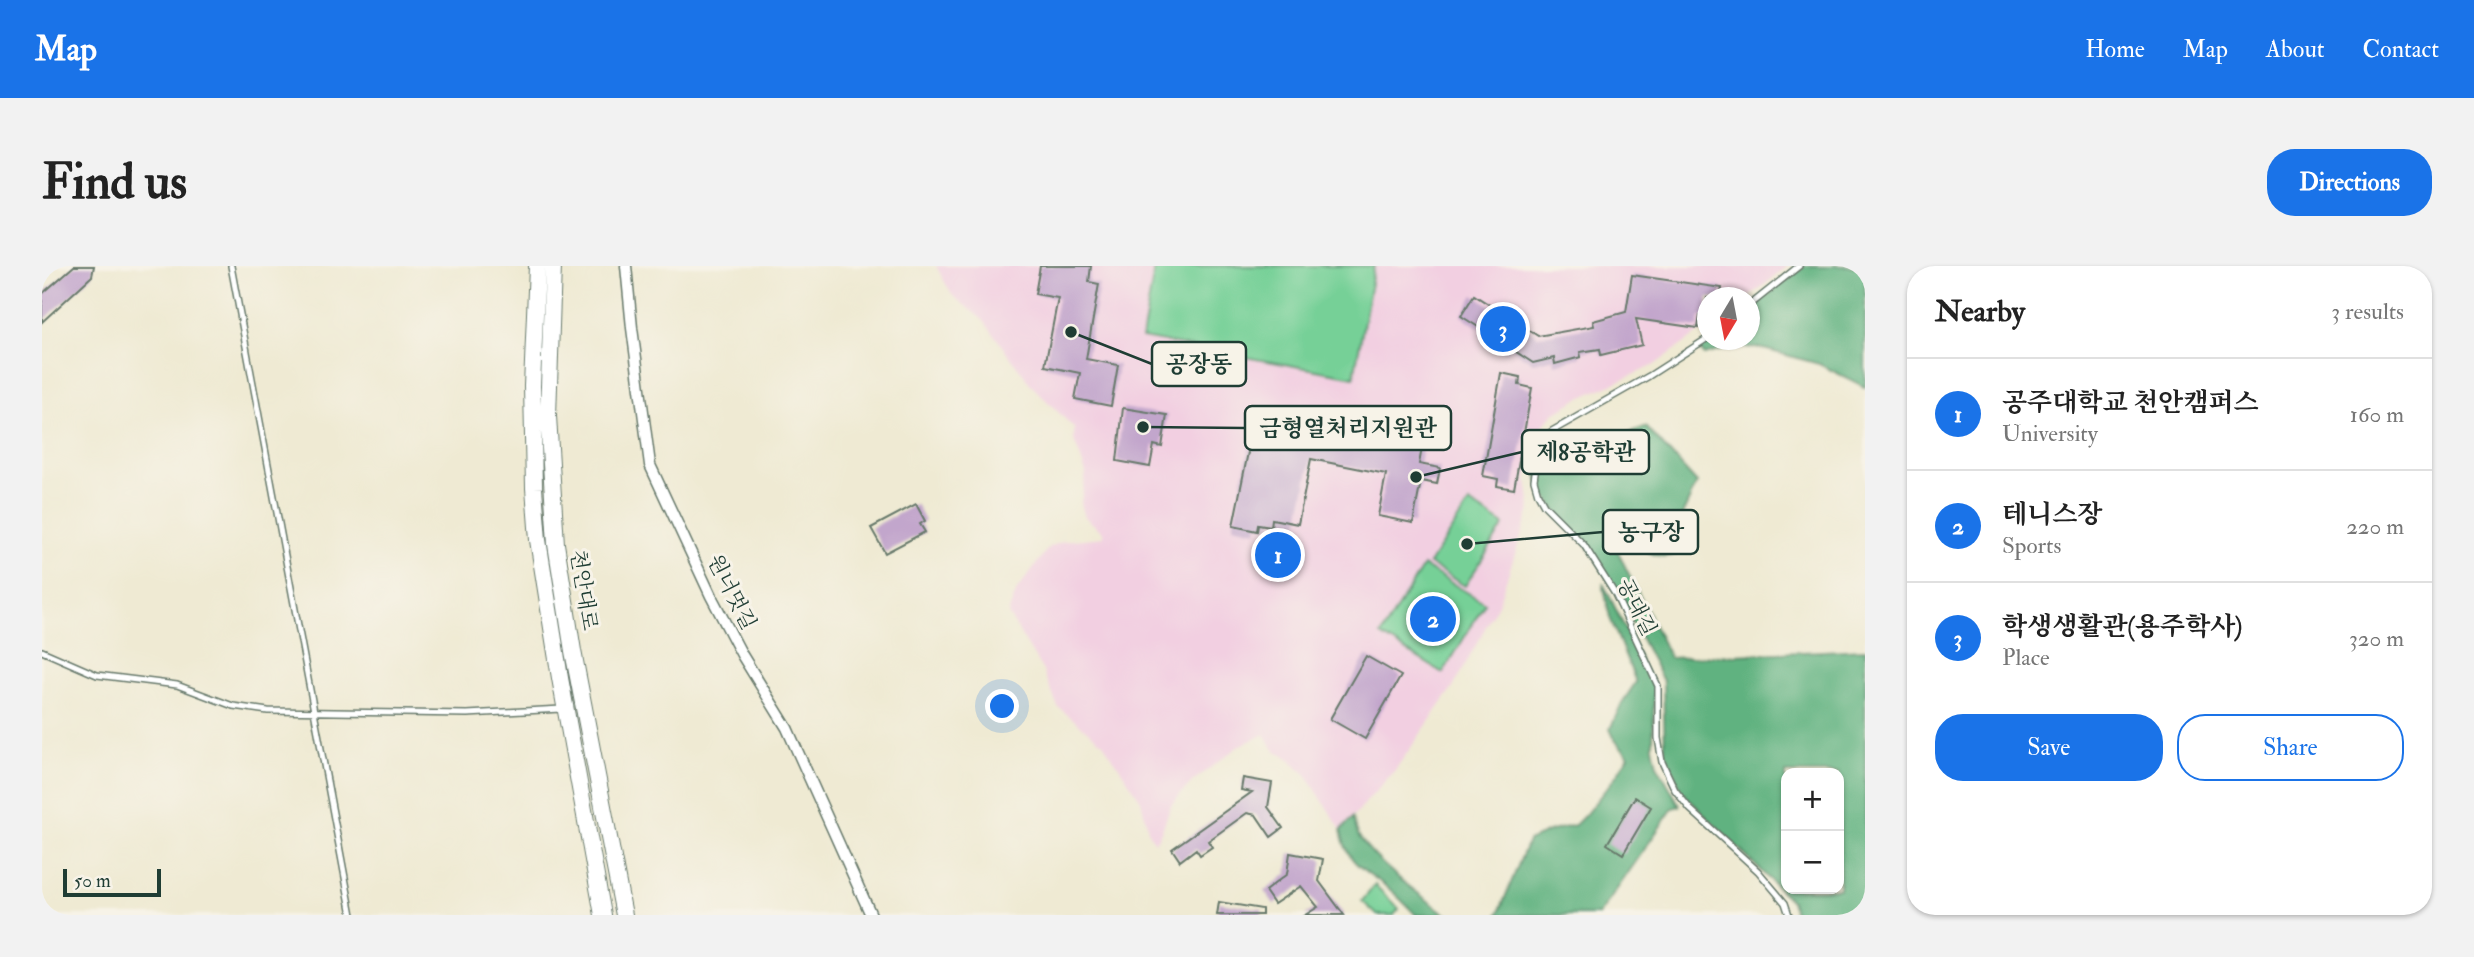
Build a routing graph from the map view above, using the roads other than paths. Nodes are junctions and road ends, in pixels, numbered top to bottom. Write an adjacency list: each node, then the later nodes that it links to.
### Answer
1 (231, 266): 10 (lane)
2 (537, 266): 9 (main road, 천안대로)
3 (553, 266): 13 (main road, 천안대로)
4 (626, 266): 14 (street, 원너멋길)
5 (1799, 266): 6 (lane)
6 (1760, 296)
7 (1697, 345): 15 (lane, 공대길)
8 (42, 651): 10 (lane)
9 (566, 709): 10 (lane); 12 (main road, 천안대로)
10 (314, 711): 11 (lane)
11 (352, 915)
12 (603, 915)
13 (624, 915)
14 (871, 915)
15 (1788, 915)

